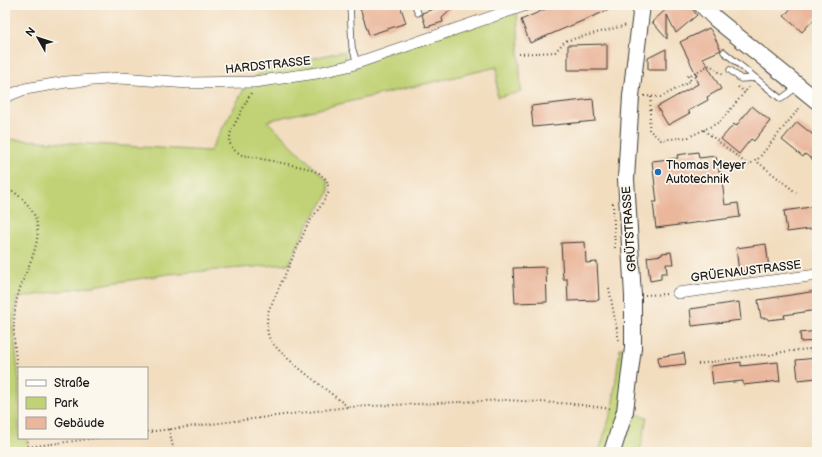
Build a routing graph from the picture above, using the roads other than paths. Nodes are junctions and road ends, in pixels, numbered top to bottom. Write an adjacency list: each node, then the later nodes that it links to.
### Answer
1 (350, 5): 8 (lane)
2 (415, 5): 6 (lane)
3 (526, 5): 8 (street, HARDSTRASSE)
4 (642, 5): 16 (main road, GRÜTSTRASSE)
5 (702, 5): 11 (main road)
6 (418, 13)
7 (724, 52): 10 (lane)
8 (357, 63): 12 (street, HARDSTRASSE)
9 (730, 70): 10 (lane)
10 (756, 78): 11 (lane)
11 (799, 86): 13 (main road)
12 (5, 96)
13 (810, 102)
14 (817, 275): 15 (street, GRÜENAUSTRASSE)
15 (678, 293)
16 (612, 452)

